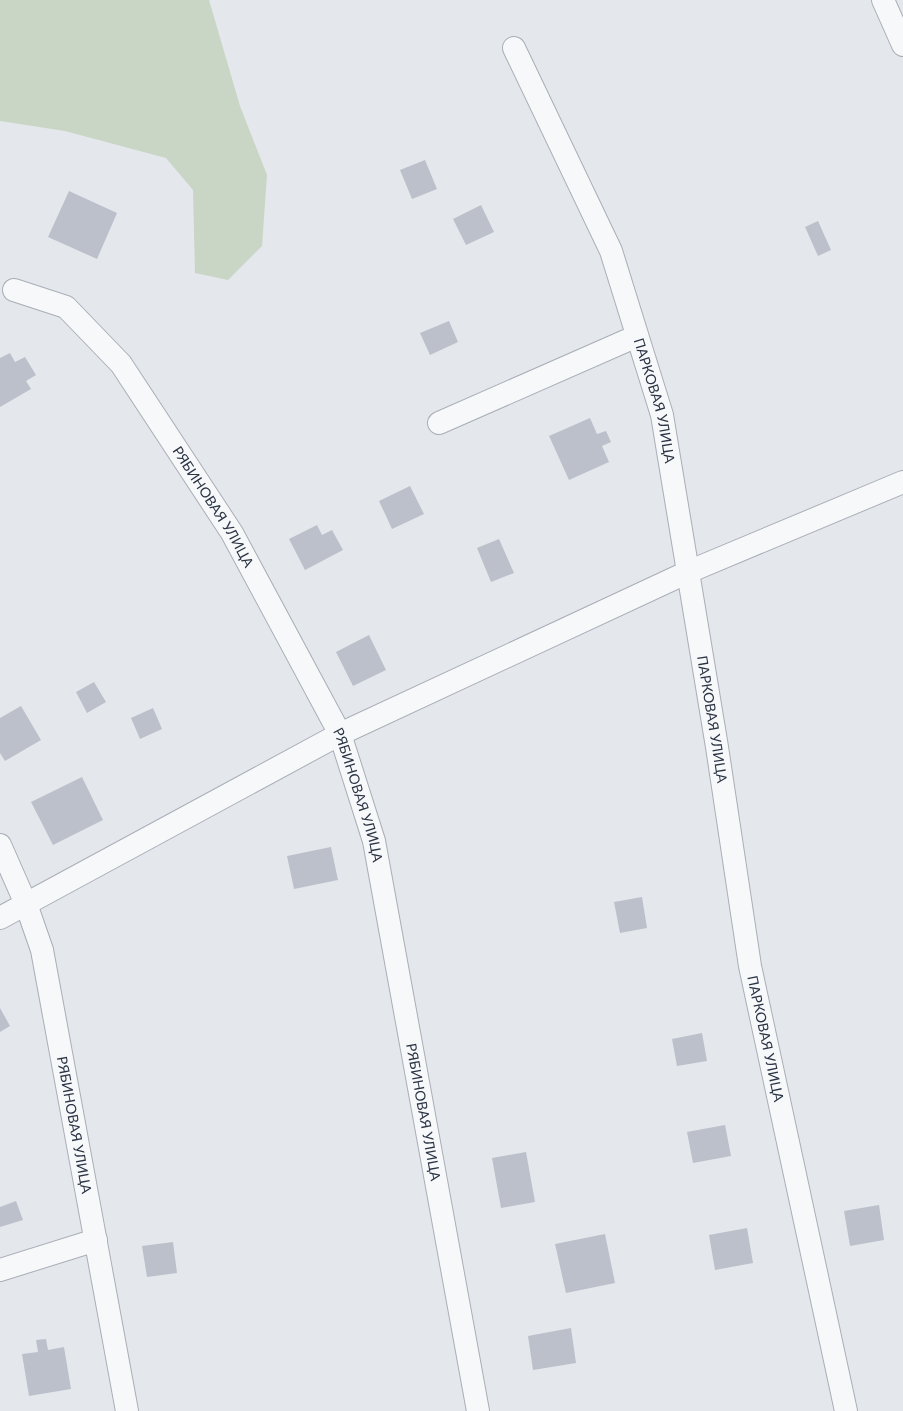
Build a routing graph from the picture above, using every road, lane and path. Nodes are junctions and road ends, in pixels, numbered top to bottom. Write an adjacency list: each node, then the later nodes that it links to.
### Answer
1 (883, 0): 2 (street)
2 (903, 45)
3 (514, 48): 5 (street, ПАРКОВАЯ УЛИЦА)
4 (14, 290): 9 (street, РЯБИНОВАЯ УЛИЦА)
5 (637, 336): 6 (street); 8 (street, ПАРКОВАЯ УЛИЦА)
6 (438, 423)
7 (903, 482): 8 (street)
8 (688, 572): 9 (street); 17 (street, ПАРКОВАЯ УЛИЦА)
9 (340, 734): 11 (street); 16 (street, РЯБИНОВАЯ УЛИЦА)
10 (0, 845): 11 (street, РЯБИНОВАЯ УЛИЦА)
11 (26, 904): 12 (street); 13 (street, РЯБИНОВАЯ УЛИЦА)
12 (0, 918)
13 (96, 1240): 14 (street); 15 (street, РЯБИНОВАЯ УЛИЦА)
14 (0, 1270)
15 (127, 1411)
16 (478, 1411)
17 (846, 1411)

